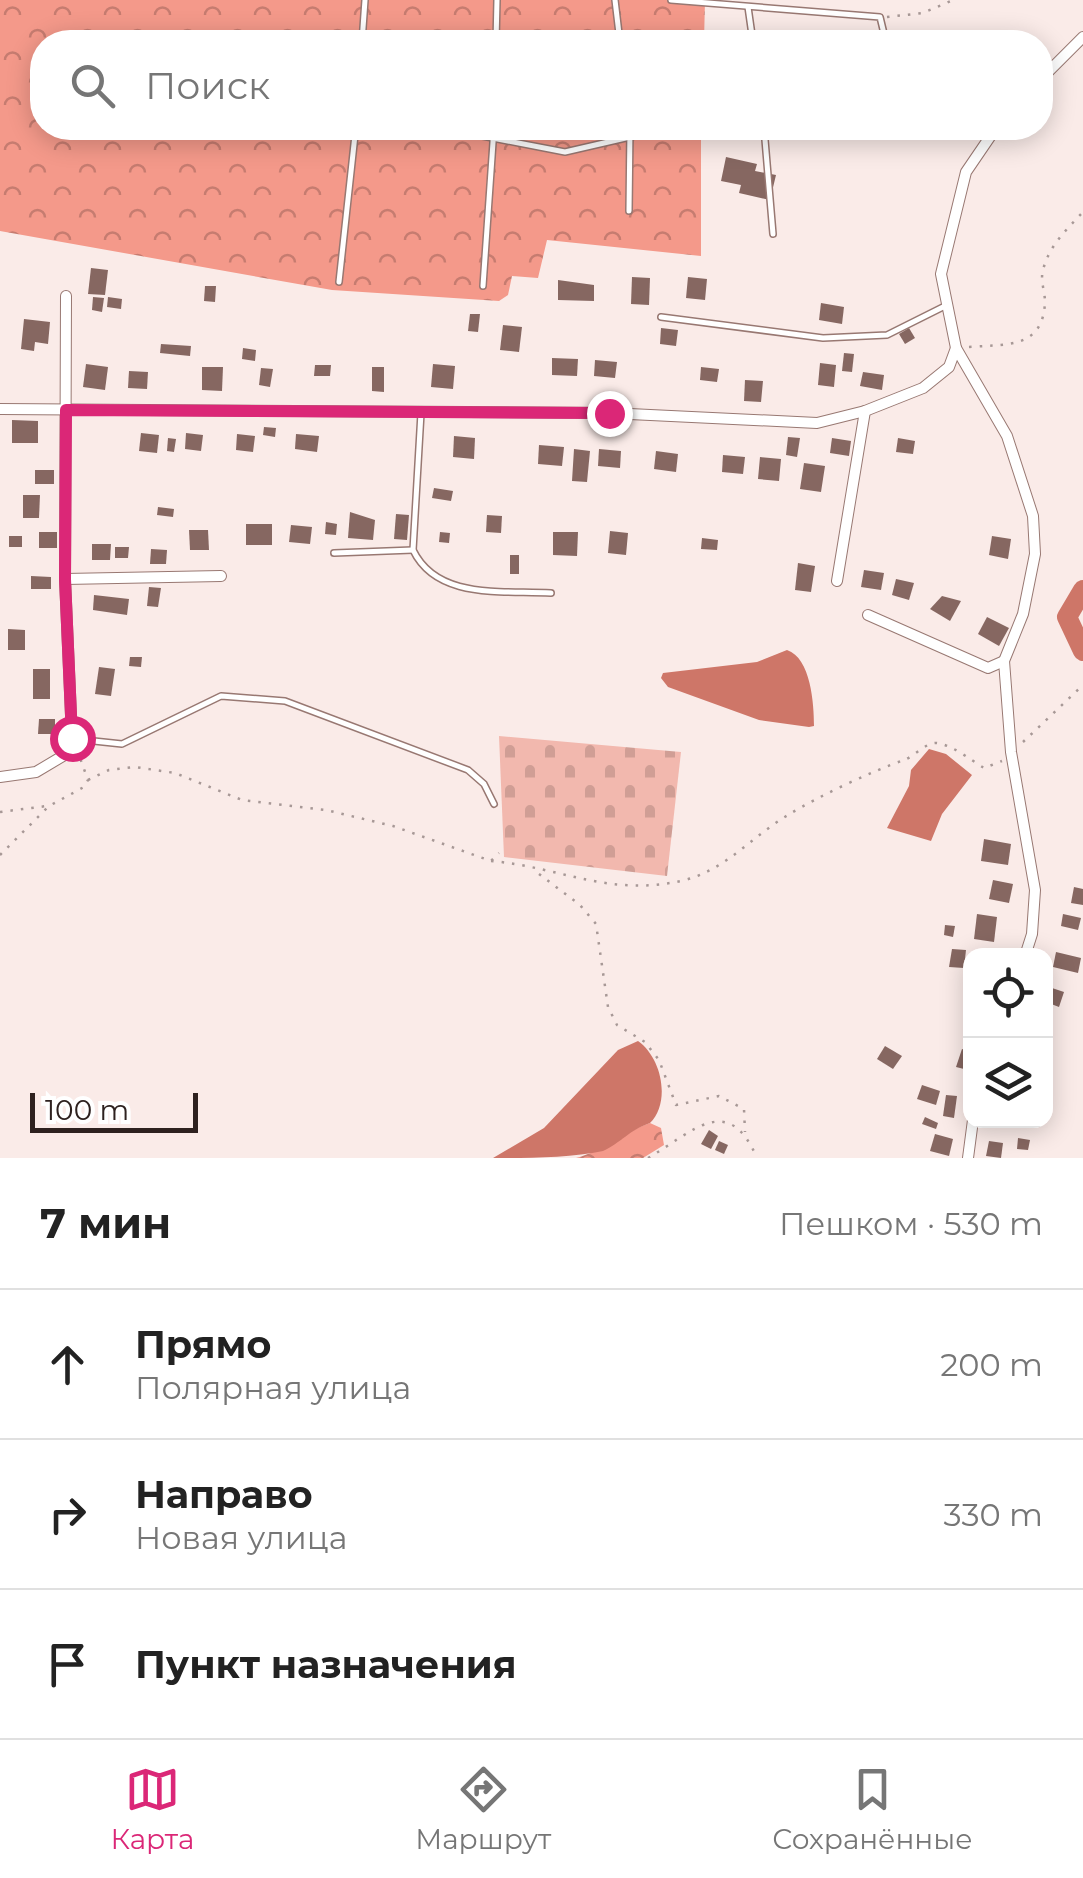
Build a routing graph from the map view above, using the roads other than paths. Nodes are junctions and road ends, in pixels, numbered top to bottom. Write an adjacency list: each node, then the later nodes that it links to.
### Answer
1 (365, 0): 6 (lane)
2 (497, 0): 7 (lane)
3 (615, 0): 8 (lane)
4 (671, 0): 5 (lane)
5 (748, 6): 9 (lane); 10 (lane)
6 (363, 30)
7 (496, 30)
8 (619, 30)
9 (751, 30)
10 (883, 30)
11 (1083, 37): 12 (street)
12 (1053, 67)
13 (355, 140): 21 (lane)
14 (494, 140): 15 (lane); 22 (lane)
15 (605, 140)
16 (631, 140): 19 (lane)
17 (765, 140): 20 (lane)
18 (988, 140): 24 (street)
19 (629, 211)
20 (773, 234)
21 (339, 282)
22 (484, 286)
23 (66, 296): 28 (street)
24 (945, 306): 25 (lane); 26 (street)
25 (661, 318)
26 (956, 348): 30 (street); 38 (street)
27 (0, 409): 28 (street)
28 (66, 410): 29 (street); 34 (street)
29 (421, 410): 30 (street); 31 (lane)
30 (865, 411): 35 (street)
31 (413, 550): 32 (lane); 36 (lane)
32 (334, 553)
33 (221, 576): 34 (street)
34 (65, 579): 39 (street)
35 (837, 581)
36 (551, 592)
37 (868, 615): 38 (street)
38 (1004, 661): 42 (street)
39 (75, 742): 40 (street); 41 (lane)
40 (0, 777)
41 (494, 804)
42 (1026, 948)
43 (972, 1128): 44 (street)
44 (968, 1158)

